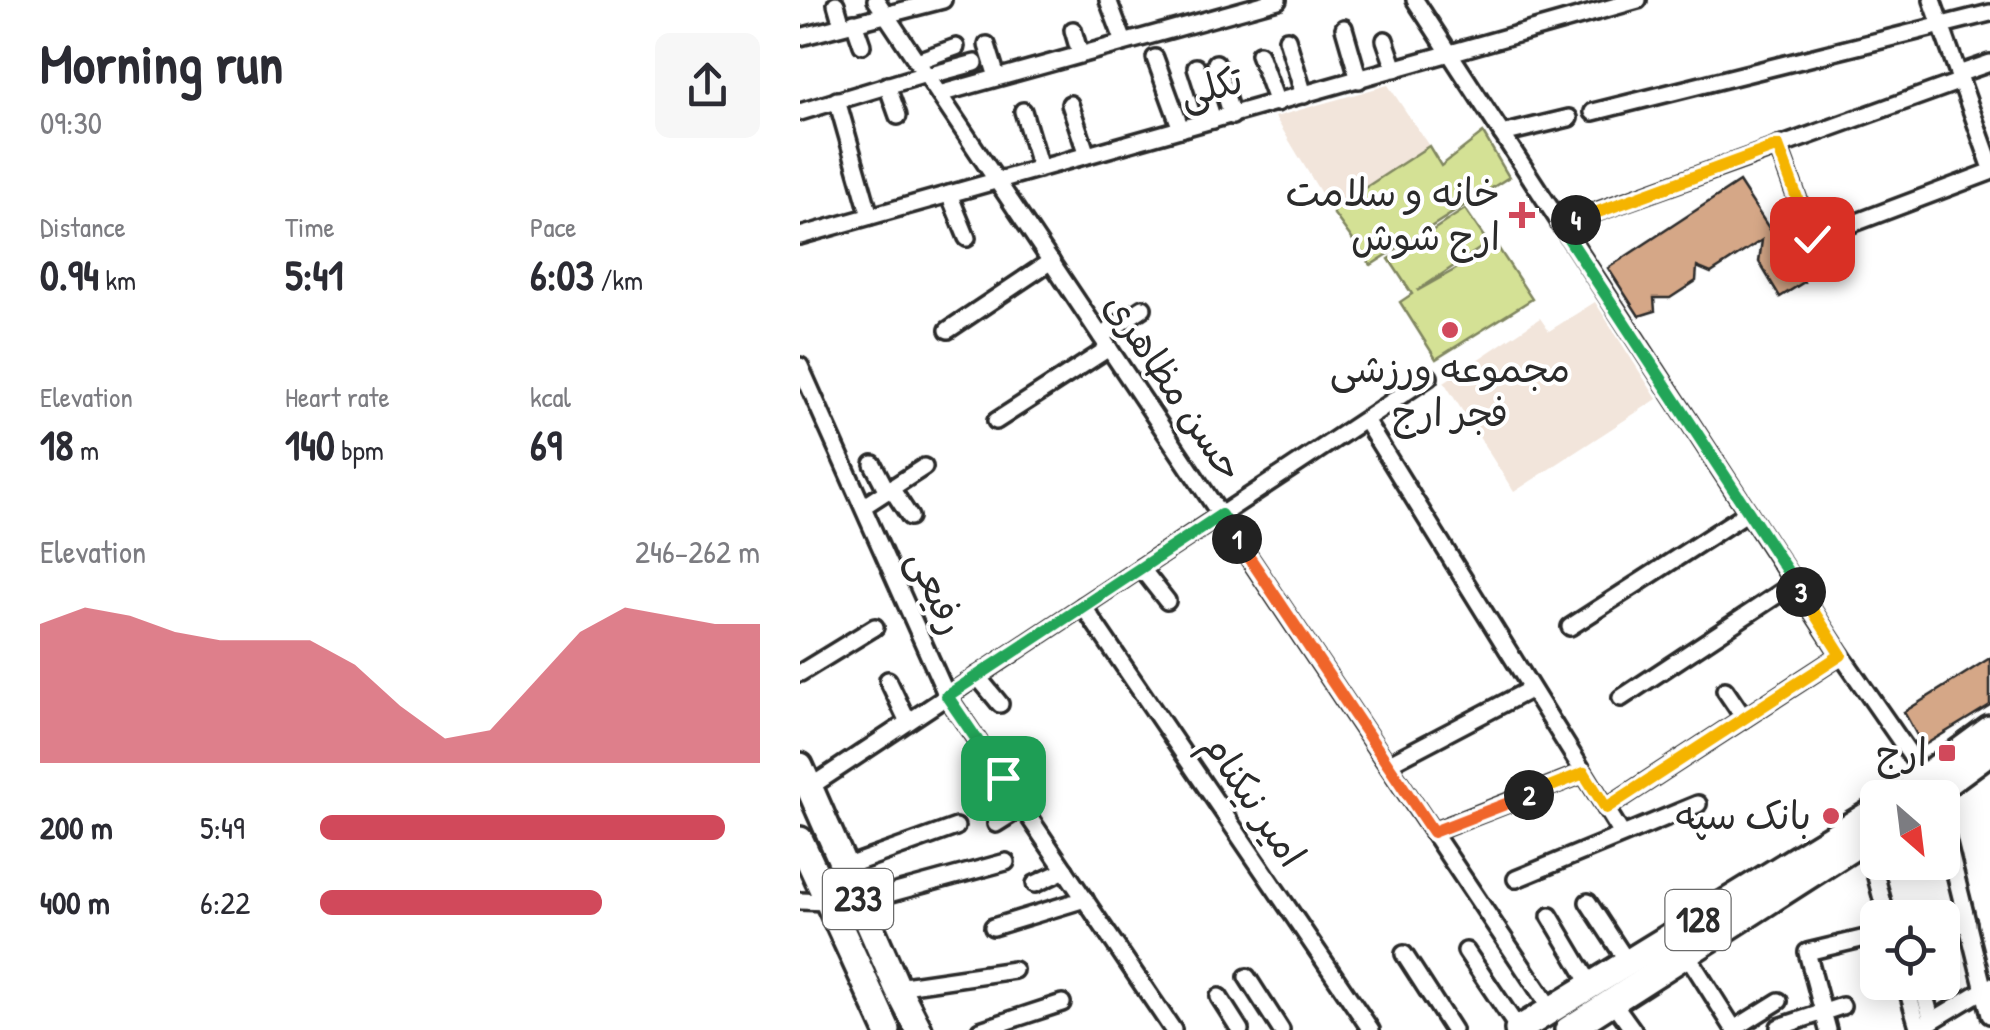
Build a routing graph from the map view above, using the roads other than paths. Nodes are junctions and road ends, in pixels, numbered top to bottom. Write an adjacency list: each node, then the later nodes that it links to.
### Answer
1 (943, 0): 8 (street)
2 (1108, 0): 18 (street)
3 (1278, 0): 18 (street)
4 (1415, 0): 23 (street)
5 (1638, 0): 23 (street, تکلی)
6 (1932, 0): 11 (street)
7 (836, 4): 10 (street)
8 (881, 7): 10 (street); 32 (street, حسن مظاهری)
9 (1990, 13): 11 (street)
10 (848, 24): 13 (street); 19 (street)
11 (1941, 27): 34 (street); 44 (street)
12 (1344, 28): 35 (street)
13 (824, 30): 15 (street); 22 (street)
14 (1073, 30): 24 (street)
15 (800, 37)
16 (1287, 40): 38 (street)
17 (1385, 40): 31 (street)
18 (1124, 42): 24 (street)
19 (862, 45)
20 (987, 46): 33 (street)
21 (956, 47): 32 (street)
22 (830, 48)
23 (1449, 53): 31 (street, تکلی); 51 (street)
24 (1080, 54): 33 (street)
25 (1260, 54): 40 (street)
26 (1154, 58): 50 (street)
27 (1990, 62): 34 (street)
28 (974, 63): 32 (street)
29 (1216, 63): 46 (street)
30 (1196, 68): 49 (street)
31 (1395, 69): 35 (street, تکلی)
32 (923, 70): 36 (street); 37 (street, حسن مظاهری)
33 (997, 77): 37 (street)
34 (1960, 78): 47 (street); 52 (street)
35 (1359, 80): 38 (street, تکلی)
36 (887, 85): 39 (street); 45 (street)
37 (939, 94): 57 (street, حسن مظاهری)
38 (1304, 94): 40 (street, تکلی)
39 (838, 100): 43 (street); 59 (street)
40 (1277, 103): 46 (street, تکلی)
41 (1070, 104): 53 (street)
42 (1022, 111): 55 (street)
43 (800, 112)
44 (1593, 112)
45 (898, 116)
46 (1232, 116): 49 (street, تکلی)
47 (1982, 116): 54 (street)
48 (1569, 118): 51 (street)
49 (1213, 120): 50 (street, تکلی)
50 (1180, 129): 53 (street, تکلی)
51 (1502, 134): 60 (street)
52 (1778, 146): 56 (street); 60 (street)
53 (1087, 155): 55 (street, تکلی)
54 (1990, 162)
55 (1040, 168): 57 (street, تکلی)
56 (1990, 172)
57 (997, 180): 58 (street, تکلی); 63 (street, حسن مظاهری)
58 (949, 194): 59 (street, تکلی); 62 (street)
59 (870, 216): 61 (street, تکلی)
60 (1560, 225): 75 (street)
61 (800, 236)
62 (967, 238)
63 (1051, 261): 65 (street); 66 (street, حسن مظاهری)
64 (1143, 308): 66 (street)
65 (948, 330)
66 (1105, 342): 70 (street); 76 (street, حسن مظاهری)
67 (800, 366): 74 (street, رفیعی)
68 (1429, 378): 69 (street)
69 (1364, 420): 76 (street); 88 (street)
70 (996, 421)
71 (873, 464): 73 (street)
72 (924, 468): 73 (street)
73 (889, 490): 74 (street); 77 (street)
74 (864, 506): 90 (street, رفیعی)
75 (1748, 512): 79 (street); 82 (street)
76 (1221, 515): 78 (street); 97 (street, حسن مظاهری)
77 (910, 517)
78 (1141, 568): 80 (street); 81 (street)
79 (1795, 583): 84 (street); 91 (street)
80 (1167, 602)
81 (1083, 606): 86 (street); 159 (street, امیر نیکنام)
82 (1570, 626)
83 (874, 627): 85 (street)
84 (1841, 655): 93 (street); 101 (street)
85 (800, 673)
86 (977, 676): 90 (street); 92 (street)
87 (888, 680): 94 (street)
88 (1532, 689): 97 (street); 98 (street)
89 (1725, 690): 93 (street)
90 (947, 696): 94 (street); 100 (street, رفیعی)
91 (1621, 698)
92 (1000, 704)
93 (1744, 718): 107 (street)
94 (908, 722): 99 (street)
95 (1990, 729): 102 (main road)
96 (1990, 752): 103 (main road)
97 (1388, 764): 111 (street, حسن مظاهری)
98 (1584, 773): 107 (street); 111 (street)
99 (805, 776): 116 (main road, 233)
100 (1003, 778): 104 (street); 106 (street, رفیعی)
101 (1924, 780)
102 (1941, 780)
103 (1948, 780)
104 (970, 795)
105 (1698, 804): 112 (street)
106 (1023, 808): 109 (street); 117 (street, رفیعی)
107 (1606, 808): 112 (street)
108 (1860, 820): 136 (main road, 128)
109 (996, 824)
110 (956, 827): 116 (street)
111 (1433, 832): 148 (street, حسن مظاهری)
112 (1622, 834): 118 (street)
113 (800, 840): 123 (main road, 233)
114 (1860, 843): 134 (main road, 128)
115 (1006, 862): 124 (street)
116 (844, 868): 124 (main road, 233)
117 (1065, 870): 120 (street); 121 (street, رفیعی)
118 (1516, 880)
119 (1957, 880): 127 (street)
120 (1035, 884)
121 (1085, 899): 129 (street); 156 (street, رفیعی)
122 (800, 901): 123 (street)
123 (828, 902): 153 (main road, 233)
124 (859, 902): 139 (main road, 233)
125 (1588, 902): 136 (street)
126 (1550, 916): 141 (street)
127 (1968, 923): 128 (street); 132 (street)
128 (1960, 925)
129 (994, 928)
130 (1990, 938): 132 (street)
131 (1860, 939): 149 (street)
132 (1973, 946): 140 (street)
133 (1466, 951): 161 (street)
134 (1686, 953): 141 (main road, 128); 145 (street)
135 (1404, 954): 160 (street)
136 (1628, 962): 141 (main road, 128)
137 (1014, 970): 139 (street)
138 (1247, 976): 158 (street)
139 (897, 987): 154 (main road, 233)
140 (1987, 988): 150 (street); 152 (street)
141 (1601, 993): 148 (main road, 128); 162 (main road, 128); 163 (street)
142 (1219, 997): 157 (street)
143 (1911, 1000): 152 (street)
144 (1921, 1000): 152 (street)
145 (1779, 1001)
146 (1062, 1003): 155 (street)
147 (1842, 1006): 149 (street)
148 (1552, 1009): 161 (main road, 128)
149 (1823, 1012): 151 (street); 164 (street)
150 (1990, 1015)
151 (1779, 1027)
152 (1921, 1027)
153 (887, 1030)
154 (919, 1030)
155 (980, 1030)
156 (1173, 1030)
157 (1240, 1030)
158 (1281, 1030)
159 (1371, 1030)
160 (1453, 1030)
161 (1519, 1030)
162 (1569, 1030)
163 (1633, 1030)
164 (1828, 1030)

